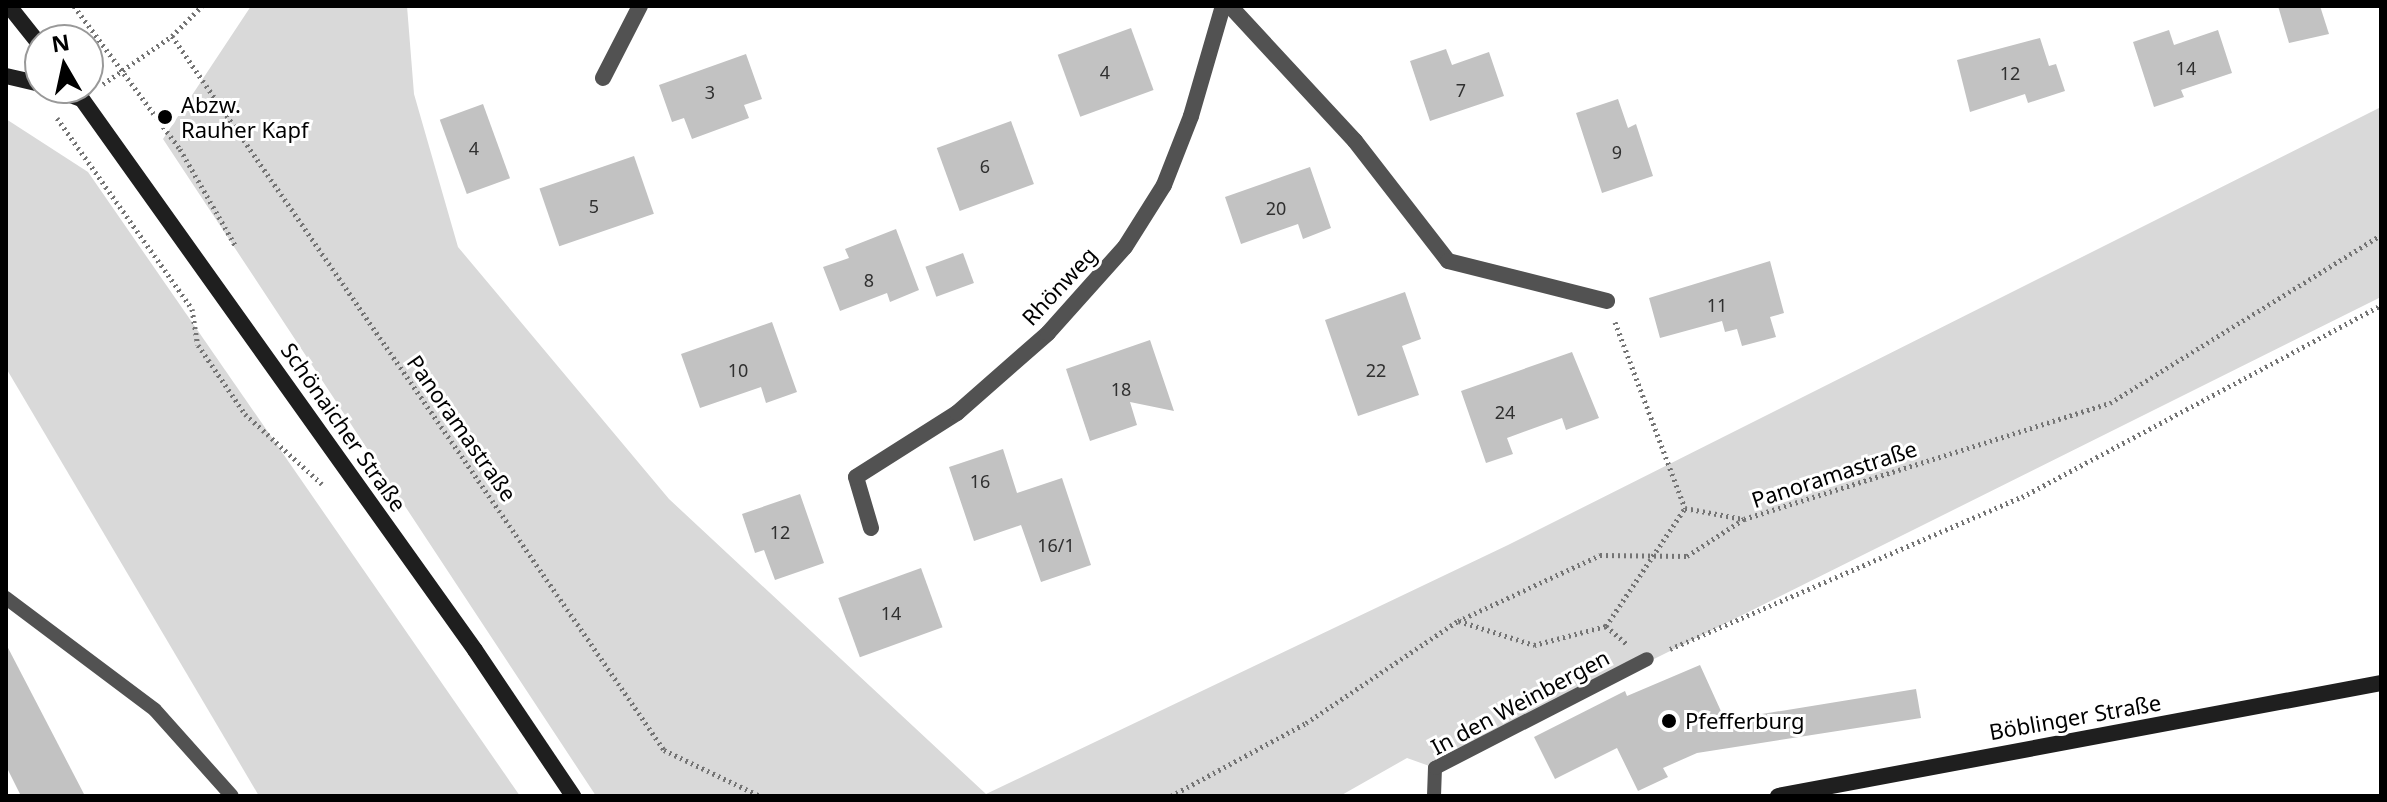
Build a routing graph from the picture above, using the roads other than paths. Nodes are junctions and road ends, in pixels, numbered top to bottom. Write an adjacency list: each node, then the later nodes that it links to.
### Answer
1 (9, 6): 5 (main road)
2 (640, 6): 6 (street)
3 (1223, 6): 9 (street, Rhönweg)
4 (1230, 6): 8 (street)
5 (24, 25)
6 (603, 78)
7 (86, 104): 14 (main road, Schönaicher Straße)
8 (1607, 301)
9 (871, 528)
10 (6, 598): 13 (lane)
11 (1647, 659): 15 (lane, In den Weinbergen)
12 (2381, 683): 16 (main road, Böblinger Straße)
13 (232, 796)
14 (573, 796)
15 (1434, 796)
16 (1778, 796)

